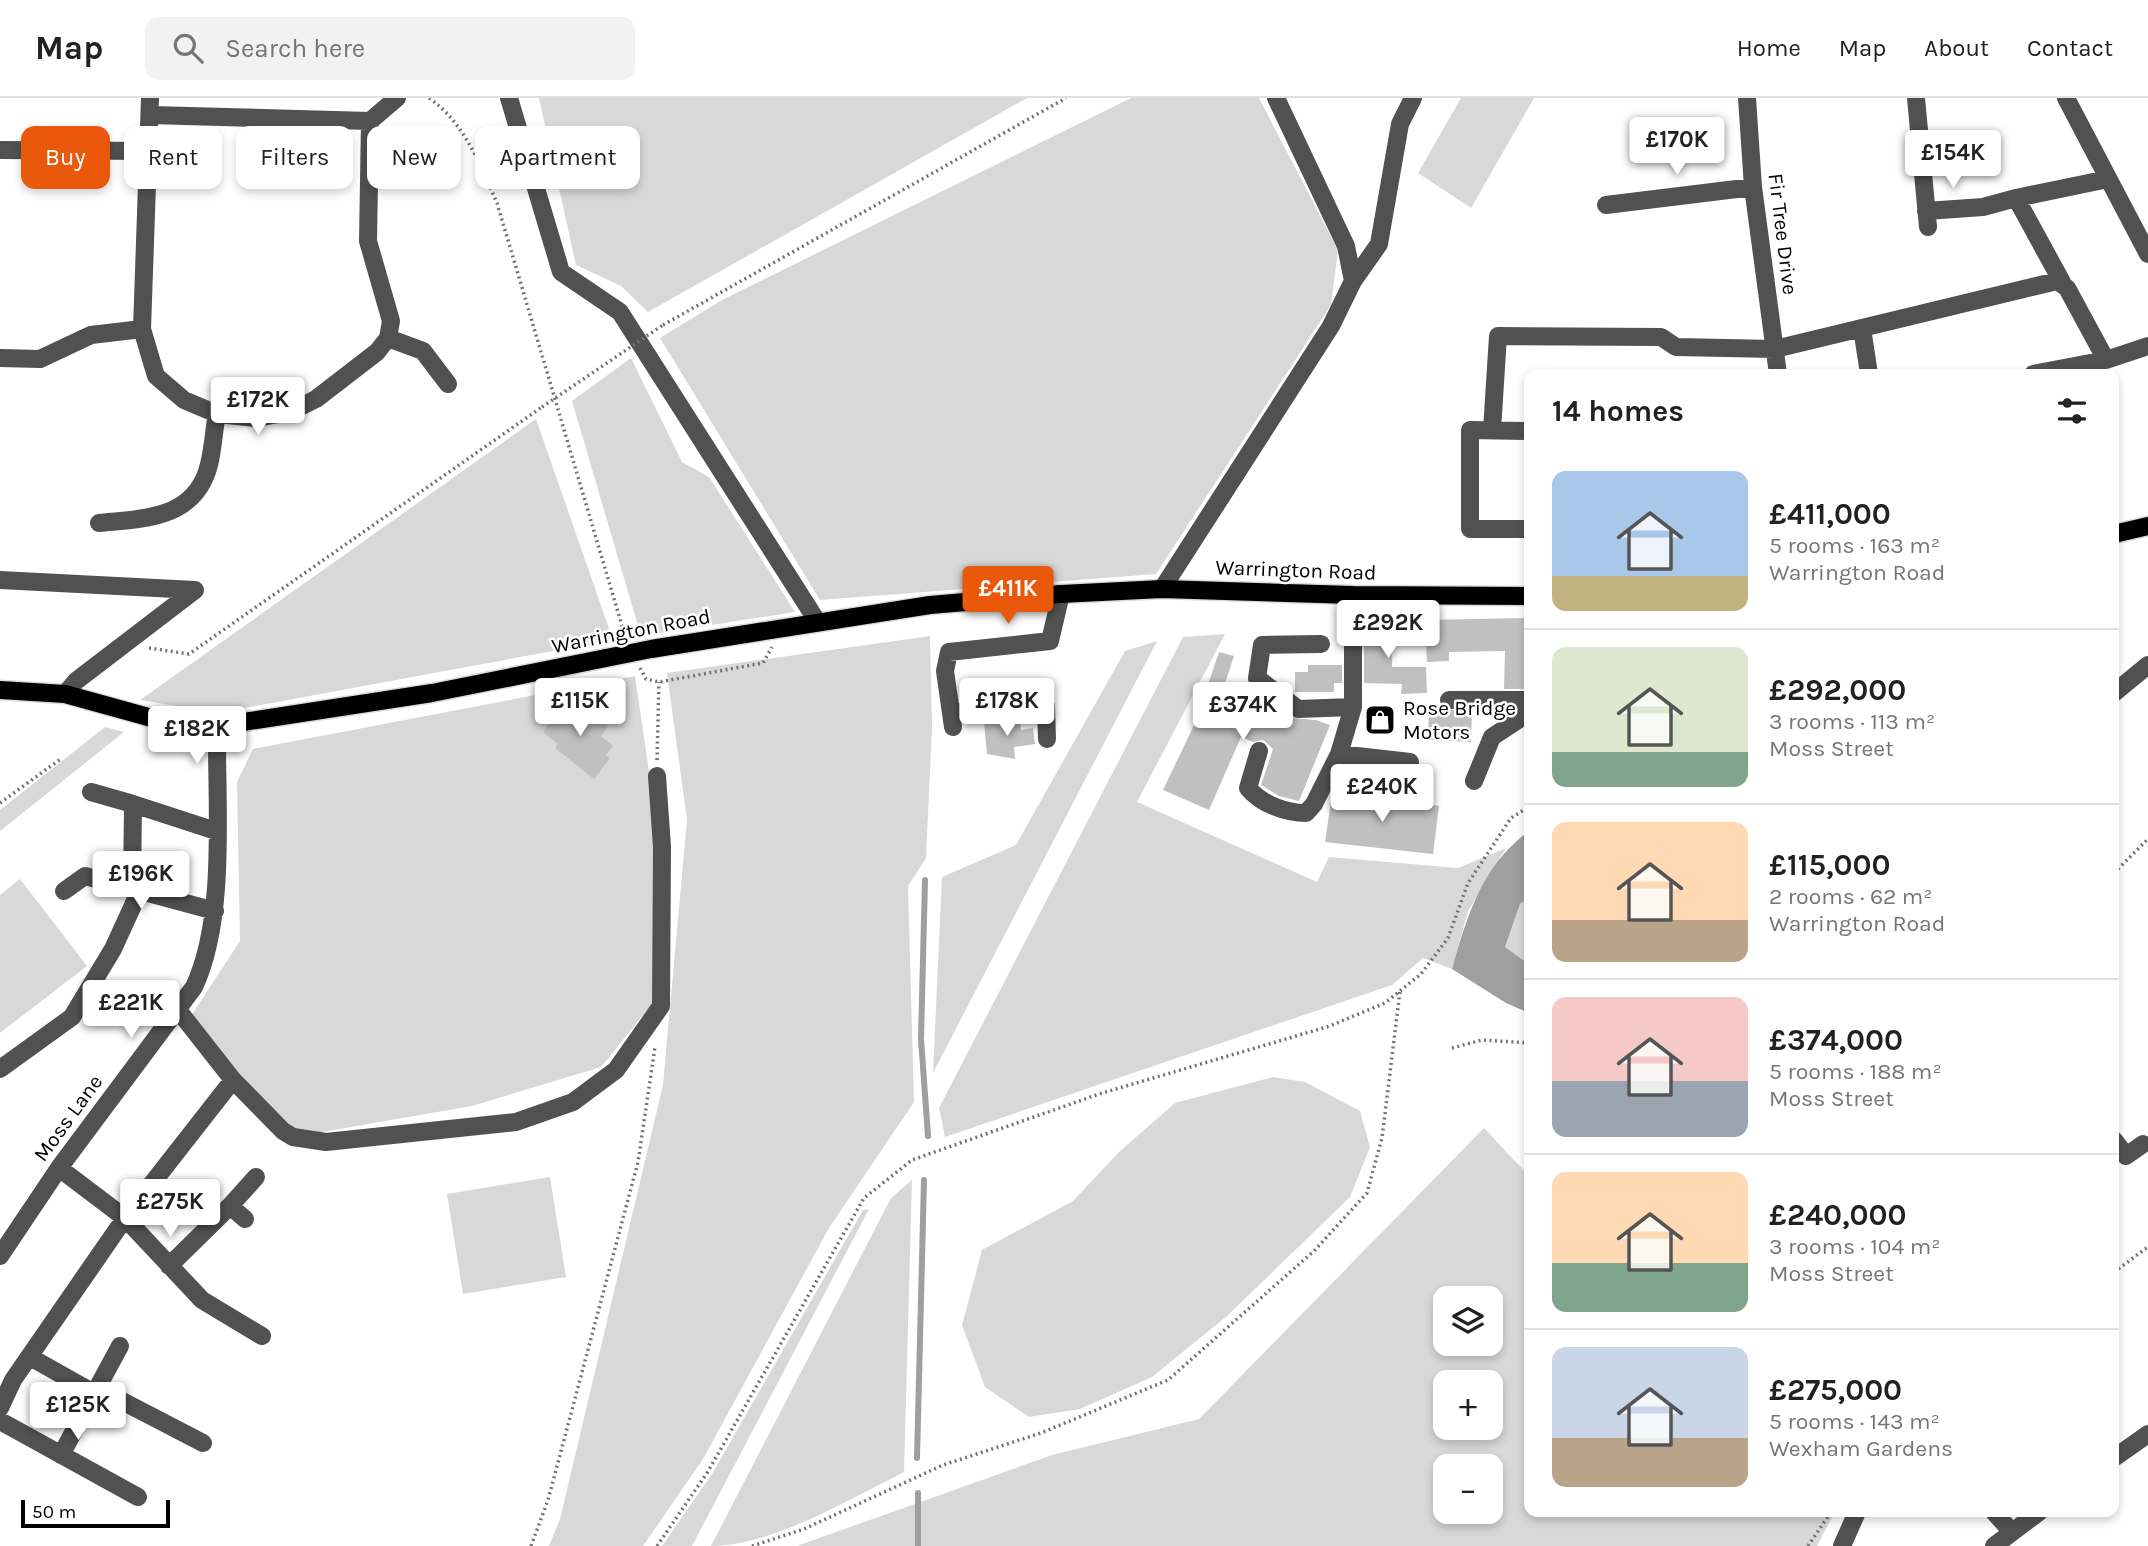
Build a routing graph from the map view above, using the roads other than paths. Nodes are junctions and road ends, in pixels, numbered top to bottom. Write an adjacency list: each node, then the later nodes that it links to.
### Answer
1 (397, 98): 9 (street)
2 (509, 98): 44 (street)
3 (1276, 98): 19 (street)
4 (1413, 98): 19 (street)
5 (1747, 98): 14 (street, Fir Tree Drive)
6 (1916, 98): 16 (street)
7 (2066, 98): 13 (street)
8 (150, 106): 9 (street); 10 (street)
9 (370, 121): 23 (street)
10 (149, 126)
11 (0, 150): 12 (street)
12 (124, 151)
13 (2108, 179): 16 (street); 18 (street)
14 (1753, 187): 17 (street); 25 (street, Fir Tree Drive)
15 (147, 189): 22 (street)
16 (2016, 198): 20 (street)
17 (1605, 205)
18 (2148, 253)
19 (1353, 281): 40 (street)
20 (2062, 282): 21 (street); 27 (street)
21 (1862, 328): 25 (street); 29 (street)
22 (142, 329): 26 (street); 32 (street)
23 (387, 338): 31 (street); 32 (street)
24 (2148, 346): 27 (street)
25 (1775, 349): 28 (street, Fir Tree Drive); 33 (street)
26 (0, 358)
27 (2106, 360): 30 (street)
28 (1777, 369)
29 (1868, 369)
30 (2059, 369)
31 (448, 384)
32 (217, 414): 35 (street)
33 (1492, 430): 34 (street); 37 (street)
34 (1524, 431)
35 (99, 523)
36 (2148, 526): 38 (main road)
37 (1524, 529)
38 (2119, 533)
39 (0, 580): 49 (street)
40 (1162, 589): 41 (main road, Warrington Road); 42 (main road, Warrington Road)
41 (1061, 594): 44 (main road, Warrington Road); 55 (street)
42 (1353, 595): 43 (main road, Warrington Road); 52 (street)
43 (1524, 596)
44 (817, 621): 54 (main road, Warrington Road, bridge)
45 (1321, 644): 52 (street)
46 (2148, 665): 47 (street)
47 (2119, 689)
48 (0, 690): 49 (main road, Warrington Road)
49 (65, 694): 54 (main road, Warrington Road)
50 (1449, 699): 51 (street)
51 (1524, 700)
52 (1353, 707): 57 (street)
53 (1524, 716): 60 (street)
54 (217, 726): 63 (street, Moss Lane)
55 (1047, 739)
56 (1259, 751): 57 (street)
57 (1339, 754): 58 (street)
58 (1410, 762)
59 (657, 776): 69 (street)
60 (1474, 781)
61 (92, 792): 62 (street)
62 (133, 804): 63 (street); 64 (street)
63 (216, 831): 66 (street, Moss Lane)
64 (136, 889): 65 (street); 66 (street); 68 (street)
65 (64, 891)
66 (215, 911): 67 (street, Moss Lane)
67 (177, 1010): 69 (street); 72 (street, Moss Lane)
68 (0, 1069)
69 (233, 1080): 75 (street)
70 (2143, 1144): 71 (street)
71 (2120, 1160)
72 (59, 1168): 75 (street); 77 (street, Moss Lane)
73 (256, 1177): 74 (street)
74 (230, 1206): 76 (street); 78 (street)
75 (125, 1218): 78 (street); 81 (street)
76 (244, 1219)
77 (0, 1256)
78 (169, 1266): 79 (street)
79 (262, 1336)
80 (120, 1346): 82 (street)
81 (30, 1357): 82 (street); 83 (street)
82 (96, 1391): 86 (street); 87 (street)
83 (0, 1408)
84 (0, 1421): 87 (street)
85 (2146, 1439): 88 (street)
86 (203, 1443)
87 (61, 1455): 89 (street)
88 (2119, 1455)
89 (138, 1497)
90 (1855, 1517): 94 (street)
91 (1998, 1517): 93 (street)
92 (2032, 1517): 93 (street)
93 (2011, 1531): 95 (street)
94 (1842, 1546)
95 (1994, 1546)

